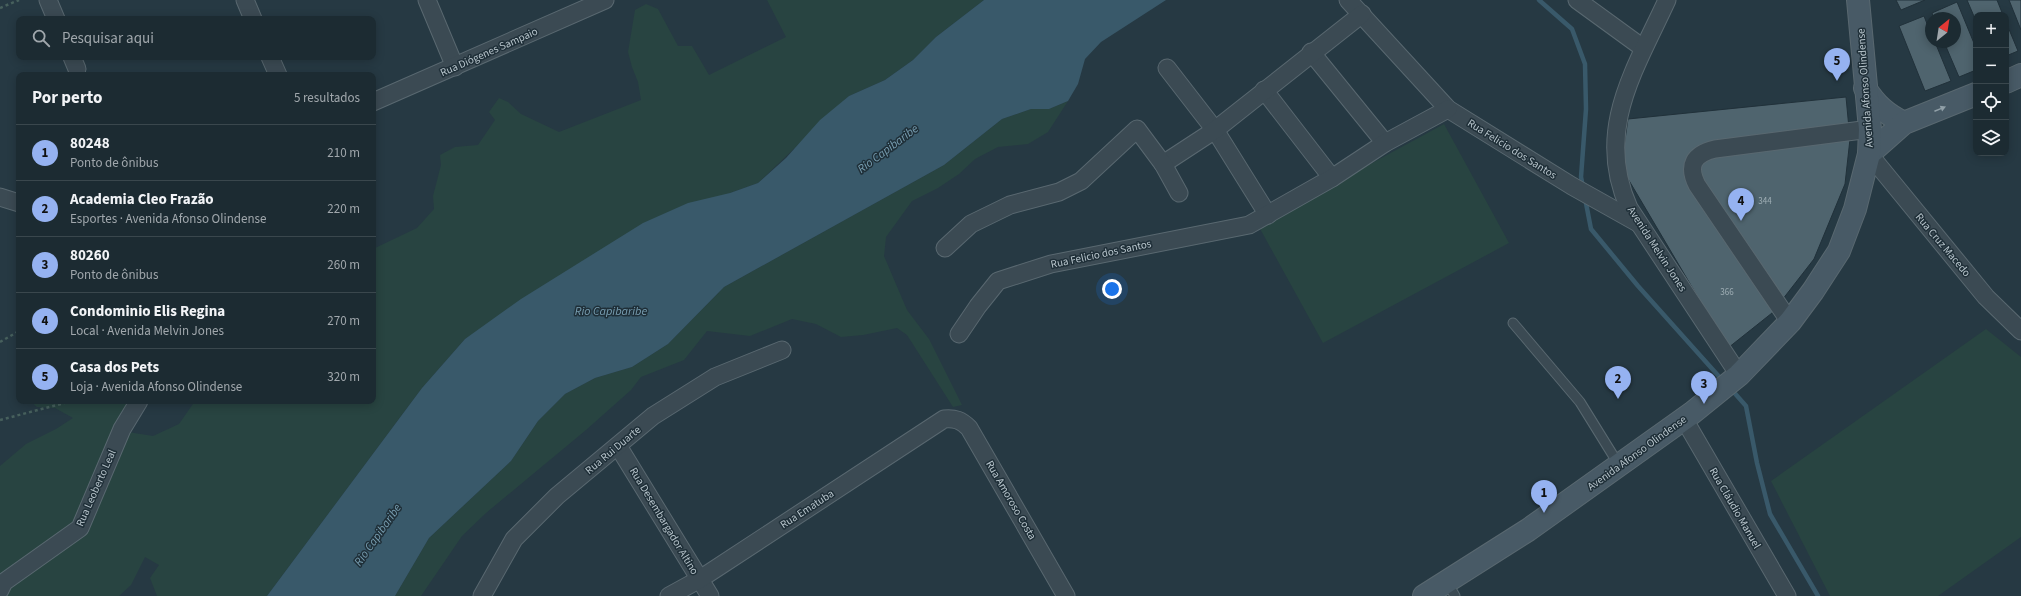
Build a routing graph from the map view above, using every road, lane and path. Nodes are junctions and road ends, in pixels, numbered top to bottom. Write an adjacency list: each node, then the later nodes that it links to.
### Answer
1 (18, 0): 10 (path)
2 (48, 0): 12 (street)
3 (245, 0): 13 (street)
4 (427, 0): 17 (street)
5 (605, 0): 17 (street, Rua Diógenes Sampaio)
6 (1348, 0): 11 (street)
7 (1576, 0): 14 (street)
8 (1667, 0): 14 (street, Avenida Melvin Jones)
9 (1858, 0): 22 (main road, Avenida Afonso Olindense)
10 (0, 8)
11 (1362, 14): 15 (street); 26 (street)
12 (55, 16)
13 (252, 16)
14 (1643, 48): 38 (street, Avenida Melvin Jones)
15 (1311, 52): 23 (street); 30 (street)
16 (271, 60): 19 (street)
17 (455, 67): 25 (street, Rua Diógenes Sampaio)
18 (1167, 68): 29 (street)
19 (277, 72)
20 (2021, 75): 21 (main road)
21 (2009, 81)
22 (1865, 88): 27 (main road); 28 (main road, Avenida Afonso Olindense)
23 (1264, 90): 29 (street); 33 (street)
24 (1973, 95): 27 (main road, one-way to 24)
25 (376, 101)
26 (1448, 109): 30 (street, Rua Felicio dos Santos); 38 (street, Rua Felicio dos Santos)
27 (1904, 123): 31 (main road)
28 (1870, 129): 31 (main road, Avenida Afonso Olindense); 40 (street)
29 (1215, 130): 32 (street); 37 (street)
30 (1385, 143): 33 (street, Rua Felicio dos Santos)
31 (1869, 154): 40 (main road, Avenida Afonso Olindense); 42 (street, Rua Cruz Macedo)
32 (1162, 164): 34 (street); 39 (street)
33 (1332, 178): 37 (street, Rua Felicio dos Santos)
34 (1179, 193)
35 (0, 196): 36 (street)
36 (16, 202)
37 (1268, 215): 44 (street, Rua Felicio dos Santos)
38 (1638, 223): 47 (street, Avenida Melvin Jones)
39 (945, 248)
40 (1790, 322): 47 (main road, Avenida Afonso Olindense)
41 (1513, 323): 54 (lane)
42 (2021, 331)
43 (16, 333): 45 (path)
44 (959, 334)
45 (0, 342)
46 (782, 350): 53 (street, Rua Rui Duarte)
47 (1731, 381): 50 (main road, Avenida Afonso Olindense)
48 (61, 404): 51 (path)
49 (137, 404): 57 (street, Rua Leoberto Leal)
50 (1684, 419): 54 (main road, Avenida Afonso Olindense); 63 (street, Rua Cláudio Manuel)
51 (0, 420)
52 (944, 420): 55 (street, Rua Ematuba); 61 (street, Rua Amoroso Costa)
53 (618, 446): 55 (street, Rua Desembargador Altino); 58 (street, Rua Rui Duarte)
54 (1620, 466): 56 (main road, Avenida Afonso Olindense)
55 (700, 579): 59 (street, Rua Ematuba); 60 (street, Rua Desembargador Altino)
56 (1451, 589): 62 (main road, Avenida Afonso Olindense)
57 (0, 590)
58 (482, 596)
59 (669, 596)
60 (710, 596)
61 (1066, 596)
62 (1424, 596)
63 (1787, 596)

